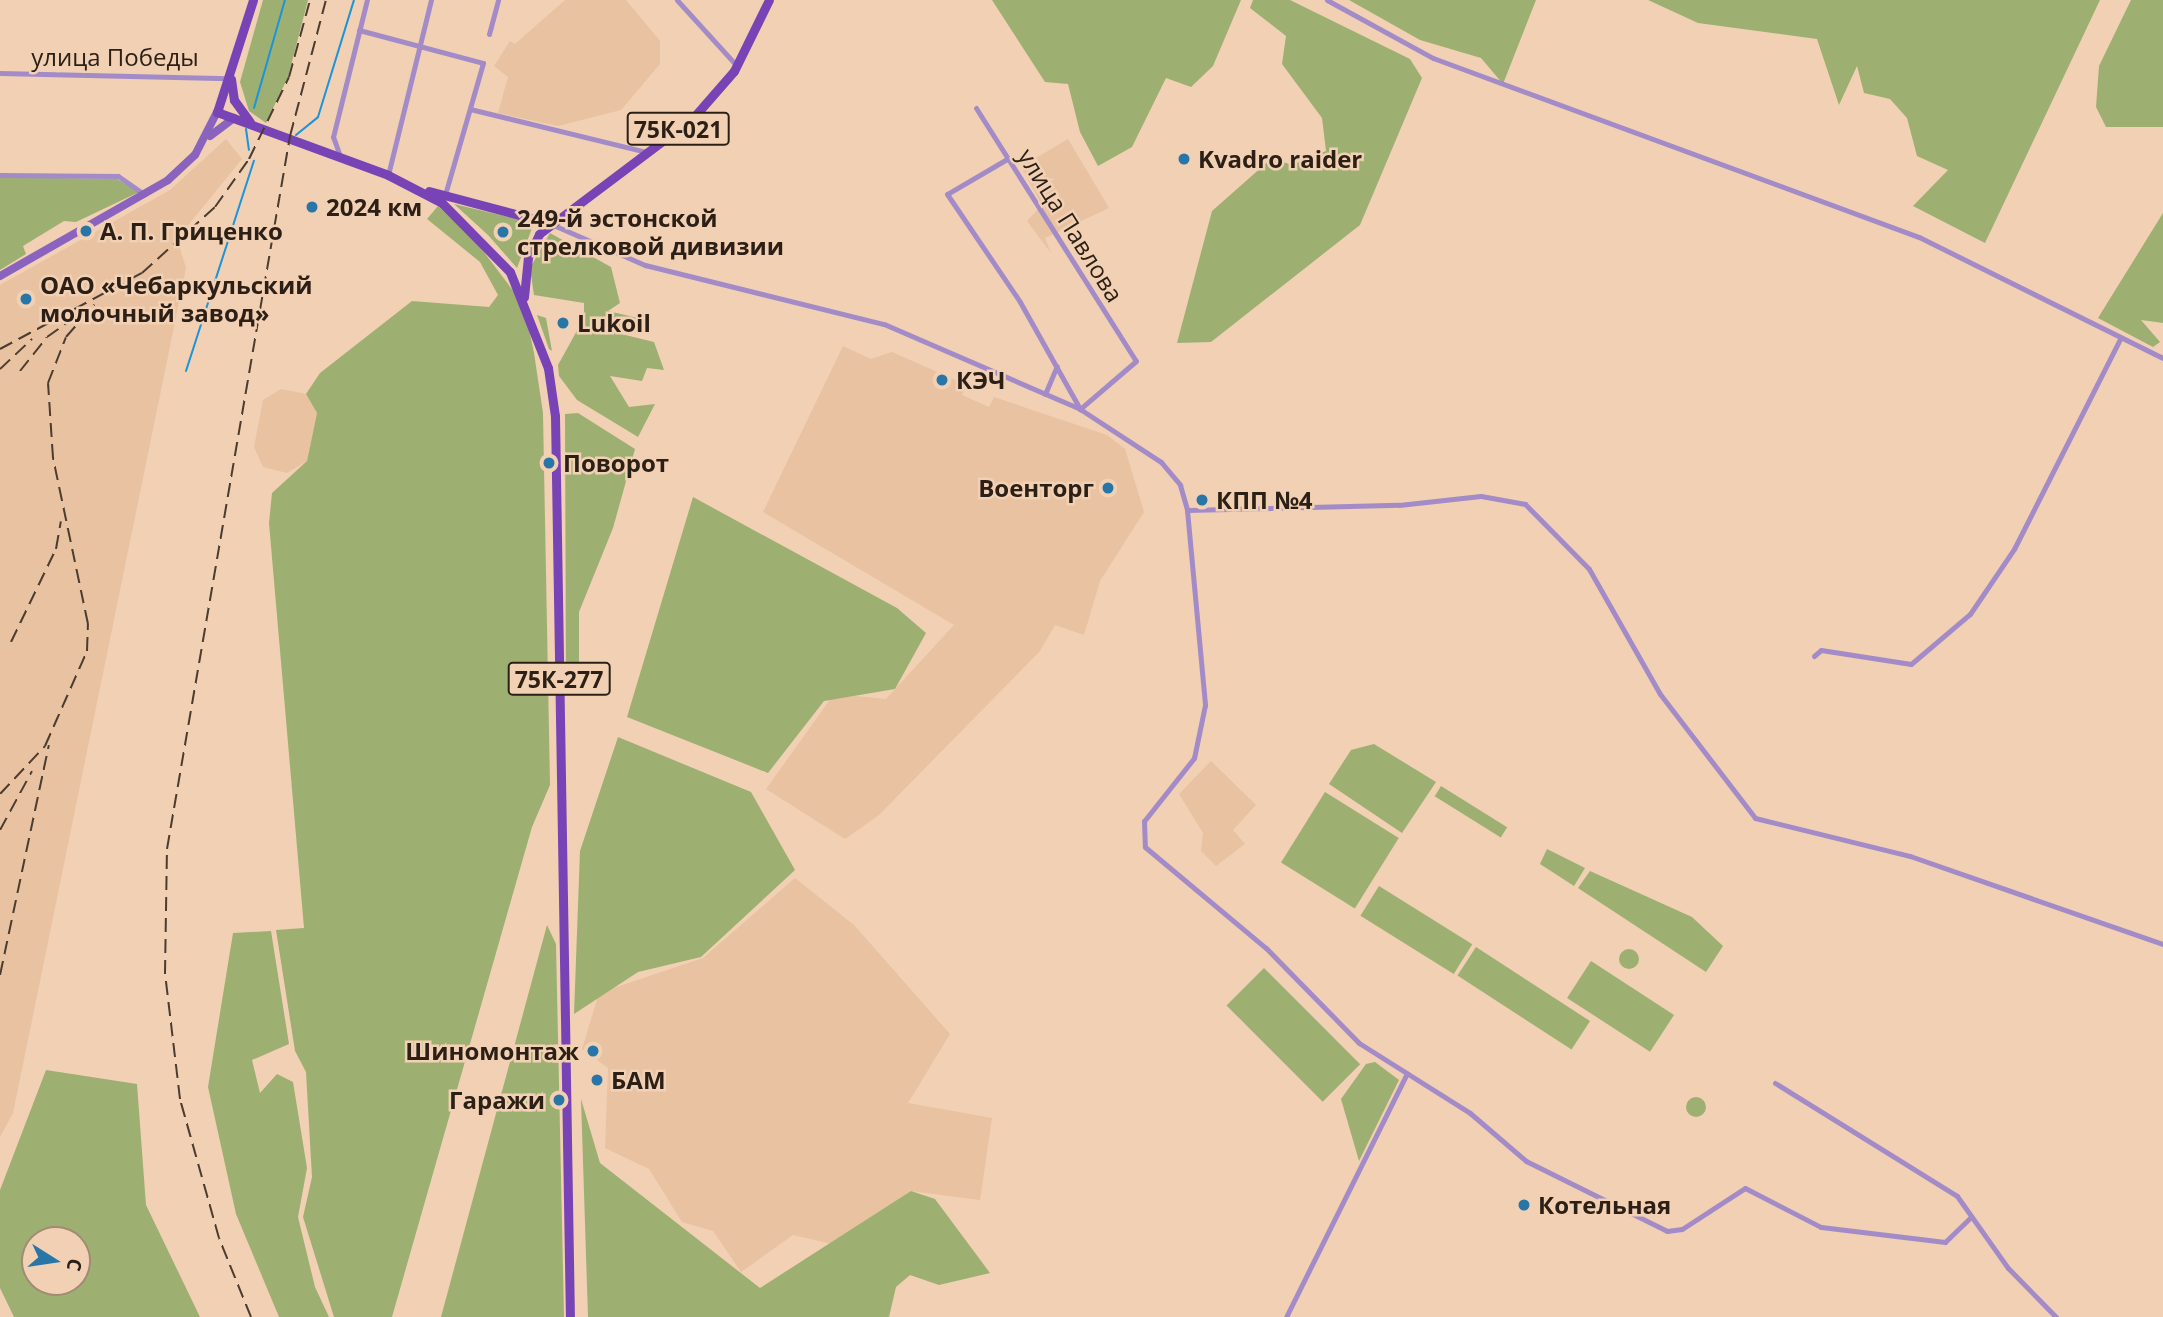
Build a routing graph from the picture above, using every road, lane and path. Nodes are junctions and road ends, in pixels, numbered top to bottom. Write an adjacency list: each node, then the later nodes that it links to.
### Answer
1 (253, 0): 13 (main road)
2 (367, 0): 8 (street)
3 (431, 0): 10 (street)
4 (498, 0): 9 (street)
5 (677, 0): 11 (street)
6 (769, 0): 11 (main road, 75К-021)
7 (1327, 0): 33 (street)
8 (359, 30): 10 (street); 23 (street)
9 (489, 34)
10 (421, 47): 16 (street); 26 (street)
11 (737, 66): 22 (main road, 75К-021)
12 (0, 74): 13 (street, улица Победы)
13 (230, 74): 14 (main road); 15 (main road)
14 (220, 102): 15 (main road); 18 (main road)
15 (237, 108): 20 (main road)
16 (470, 108): 22 (street); 29 (street)
17 (976, 108): 24 (street, улица Павлова)
18 (217, 112): 19 (main road); 21 (main road)
19 (234, 118): 20 (main road); 21 (main road)
20 (251, 123): 23 (main road)
21 (204, 143): 28 (main road)
22 (646, 152): 30 (main road, 75К-021)
23 (340, 156): 26 (main road)
24 (1007, 159): 35 (street); 37 (street, улица Павлова)
25 (0, 175): 28 (street)
26 (388, 175): 27 (main road)
27 (420, 189): 29 (main road); 32 (main road)
28 (145, 194): 31 (main road)
29 (445, 195): 30 (main road)
30 (549, 223): 32 (main road, 75К-021); 36 (street)
31 (0, 276)
32 (524, 299): 44 (main road, 75К-277)
33 (2120, 339): 34 (street); 39 (street)
34 (2163, 358)
35 (1057, 366): 36 (street); 37 (street)
36 (1045, 394): 37 (street)
37 (1080, 409): 38 (street)
38 (1187, 510): 40 (street); 41 (street)
39 (1814, 656)
40 (2163, 944)
41 (1408, 1073): 43 (street); 45 (street)
42 (1775, 1083): 43 (street)
43 (1971, 1217): 46 (street)
44 (570, 1317)
45 (1286, 1317)
46 (2056, 1317)

